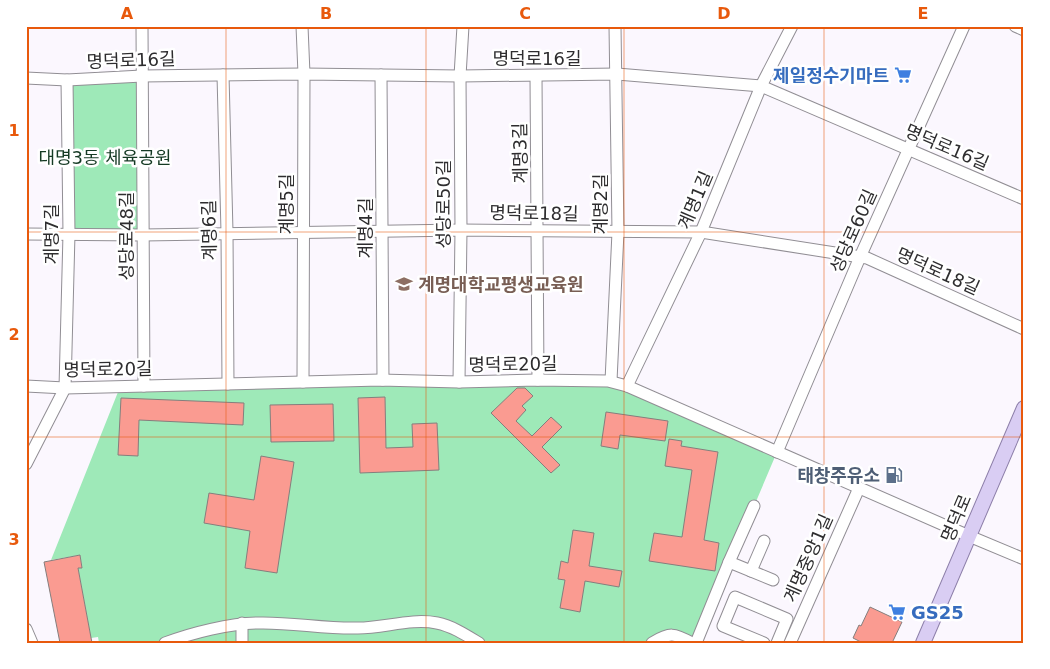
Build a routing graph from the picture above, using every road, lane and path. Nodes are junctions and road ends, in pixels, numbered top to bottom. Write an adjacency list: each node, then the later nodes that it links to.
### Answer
1 (142, 26): 13 (street, 성당로48길)
2 (302, 26): 9 (street, 계명5길)
3 (463, 26): 14 (street, 성당로50길)
4 (615, 26): 10 (street, 계명2길)
5 (792, 26): 18 (street, 계명1길)
6 (964, 26): 19 (street, 성당로60길)
7 (1015, 26): 8 (street)
8 (1024, 30)
9 (304, 74): 11 (street, 명덕로16길); 12 (street, 명덕로16길); 22 (street, 계명5길)
10 (617, 74): 15 (street, 명덕로16길); 18 (street, 명덕로16길); 26 (street, 계명2길)
11 (224, 75): 13 (street, 명덕로16길); 24 (street, 계명6길)
12 (381, 75): 14 (street, 명덕로16길); 25 (street, 계명4길)
13 (142, 76): 17 (street, 명덕로16길); 30 (street, 성당로48길)
14 (460, 76): 15 (street, 명덕로16길); 21 (street, 성당로50길)
15 (536, 76): 23 (street, 계명3길)
16 (26, 78): 17 (street, 명덕로16길)
17 (68, 80): 29 (street, 계명7길)
18 (761, 86): 19 (street, 명덕로16길); 27 (street, 계명1길)
19 (908, 149): 20 (street, 명덕로16길); 31 (street, 성당로60길)
20 (1024, 198)
21 (462, 230): 23 (street, 명덕로18길); 25 (street, 명덕로18길); 37 (street, 성당로50길)
22 (304, 231): 24 (street, 명덕로18길); 25 (street, 명덕로18길); 36 (street, 계명5길)
23 (538, 231): 26 (street, 명덕로18길); 34 (street, 계명3길)
24 (227, 232): 30 (street, 명덕로18길); 38 (street, 계명6길)
25 (383, 232): 33 (street, 계명4길)
26 (618, 232): 27 (street, 명덕로18길); 35 (street, 계명2길)
27 (701, 232): 31 (street, 명덕로18길); 41 (street, 계명1길)
28 (26, 234): 29 (street, 명덕로18길)
29 (69, 234): 30 (street, 명덕로18길); 42 (street, 계명7길)
30 (143, 234): 40 (street, 성당로48길)
31 (860, 257): 32 (street, 명덕로18길); 44 (street, 성당로60길)
32 (1024, 329)
33 (383, 380): 36 (street, 명덕로20길); 37 (street, 명덕로20길)
34 (538, 380): 35 (street, 명덕로20길); 37 (street, 명덕로20길)
35 (611, 381): 41 (street, 명덕로20길)
36 (303, 382): 38 (street, 명덕로20길)
37 (459, 382)
38 (228, 384): 40 (street, 명덕로20길)
39 (26, 386): 42 (street, 명덕로20길)
40 (144, 386): 42 (street, 명덕로20길)
41 (627, 386): 44 (street, 명덕로20길)
42 (65, 388): 45 (street)
43 (1024, 408): 48 (main road, 명덕로)
44 (777, 452): 46 (street, 명덕로20길)
45 (26, 464)
46 (859, 488): 48 (street, 명덕로20길); 64 (street, 계명중앙1길)
47 (754, 506): 51 (street)
48 (969, 536): 50 (street, 명덕로20길); 65 (main road, 명덕로)
49 (764, 541): 52 (street)
50 (1024, 559)
51 (729, 562): 52 (street); 62 (street)
52 (751, 571): 53 (street)
53 (773, 580)
54 (242, 624): 58 (street); 59 (street); 60 (street)
55 (26, 629): 57 (street)
56 (758, 642): 63 (street)
57 (32, 643)
58 (165, 643)
59 (242, 643)
60 (479, 643)
61 (652, 643): 62 (street)
62 (694, 643)
63 (777, 643)
64 (790, 643)
65 (923, 643)

